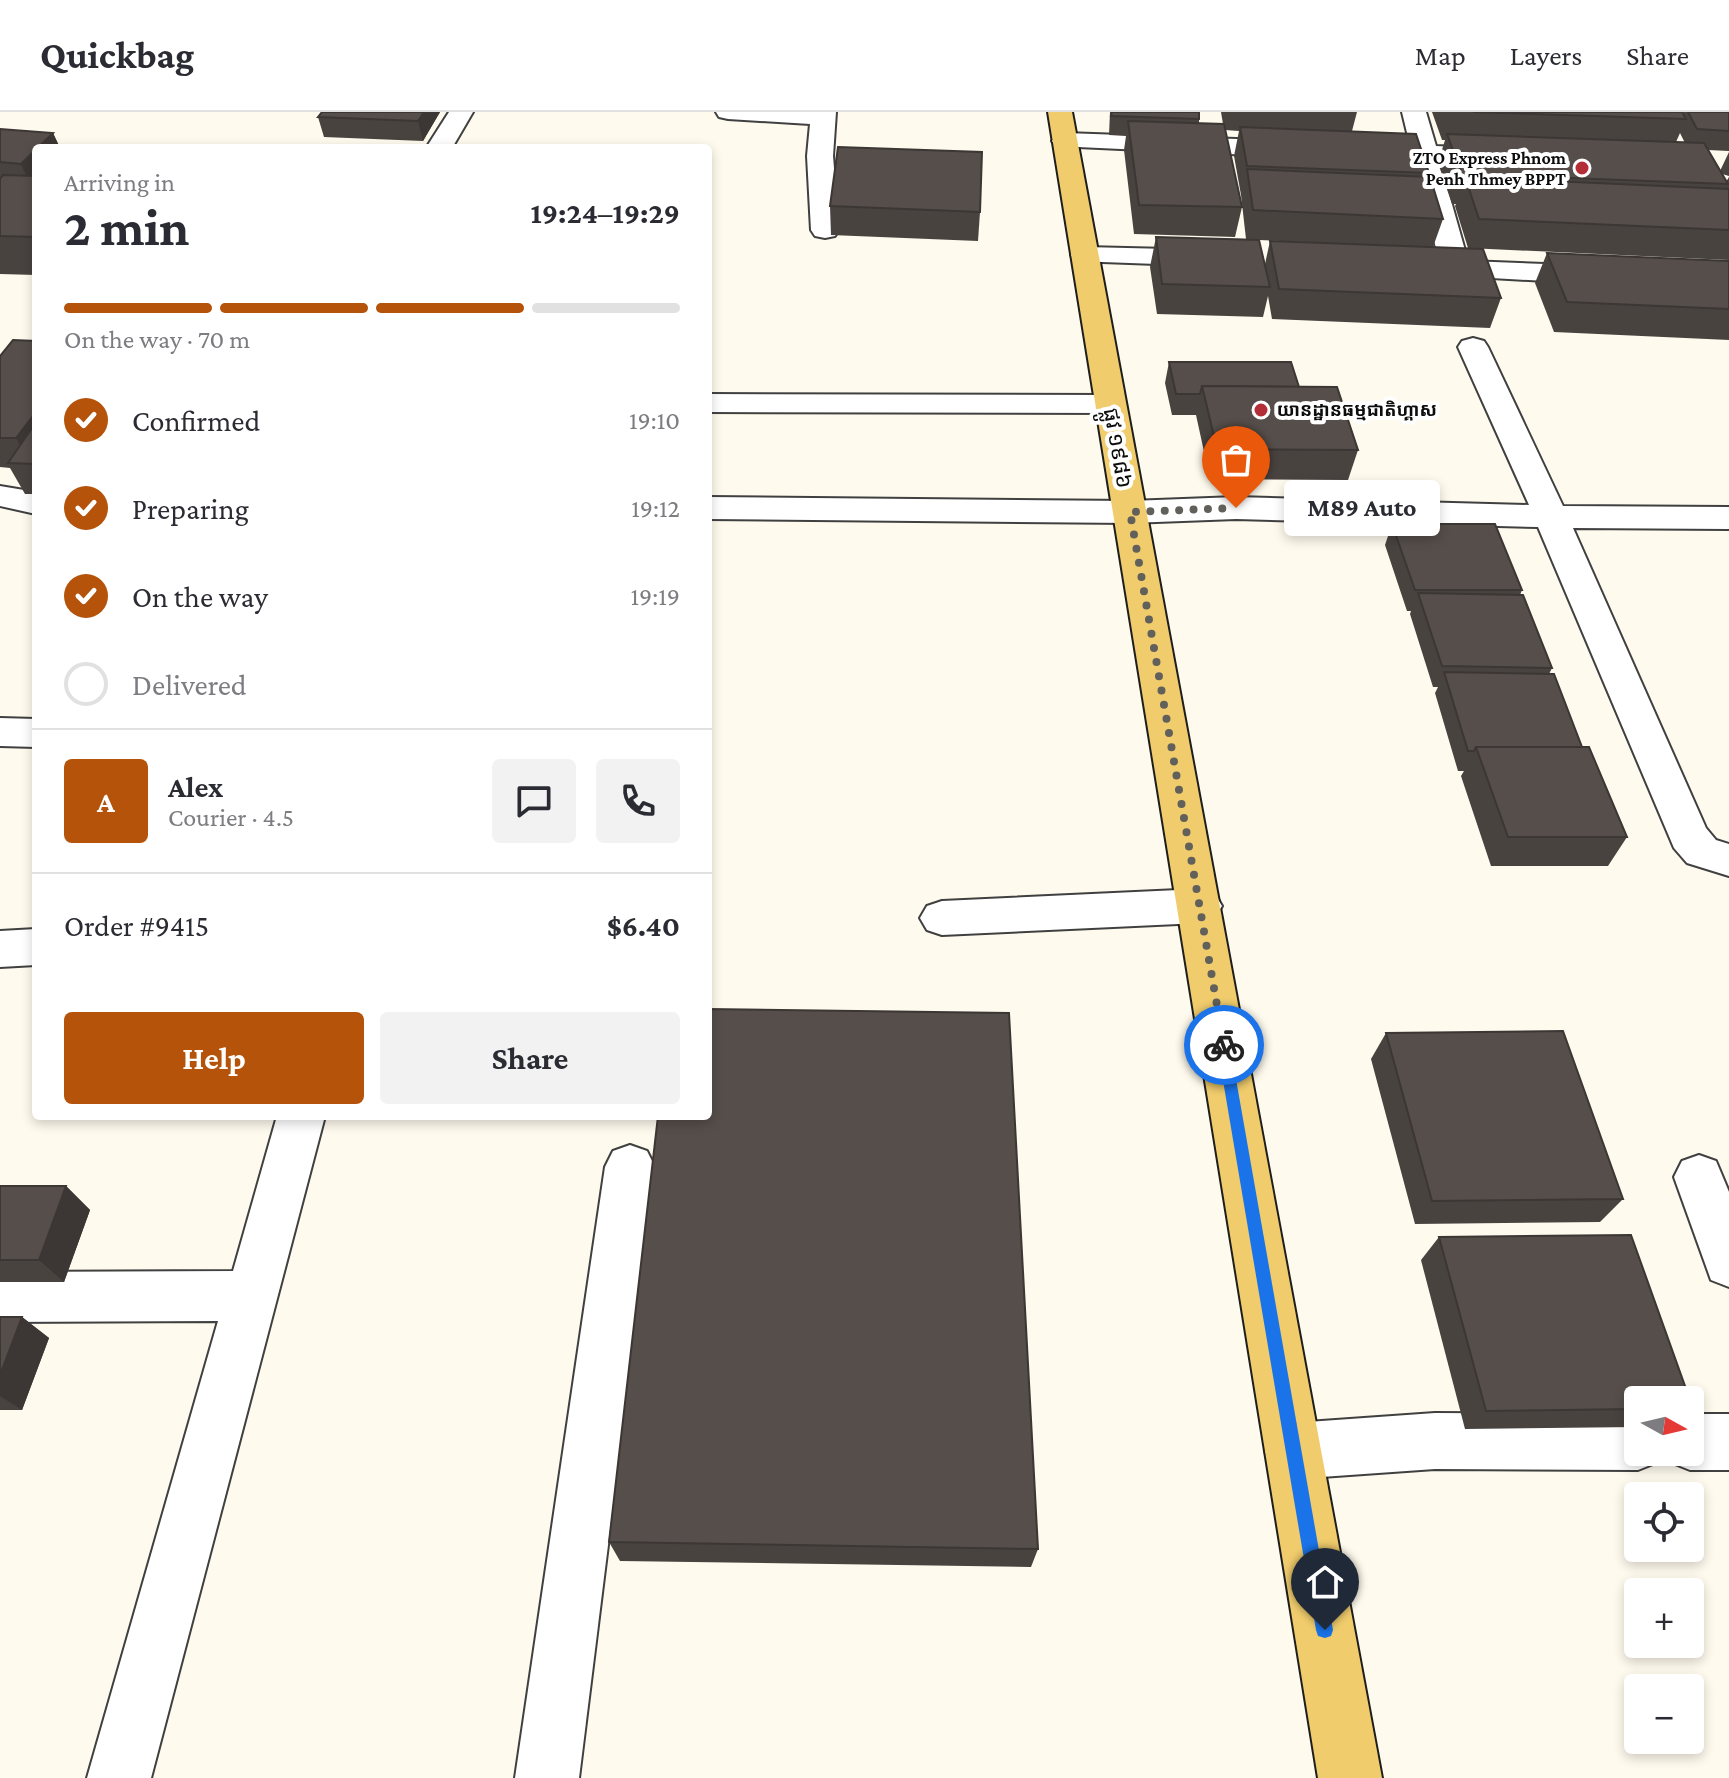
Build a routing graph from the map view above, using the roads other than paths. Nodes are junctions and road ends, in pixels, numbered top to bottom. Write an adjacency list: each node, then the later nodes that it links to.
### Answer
1 (461, 112): 6 (street)
2 (728, 112): 4 (street)
3 (1414, 112): 9 (street)
4 (824, 114): 11 (street)
5 (1062, 127): 7 (street); 12 (main road, ផ្លូវ ១៩៨៦)
6 (441, 144)
7 (1314, 150)
8 (1346, 151): 9 (street)
9 (1424, 153): 10 (street); 15 (street)
10 (1518, 158)
11 (825, 230)
12 (1085, 255): 13 (street); 19 (main road, ផ្លូវ ១៩៨៦)
13 (1241, 259)
14 (1410, 267): 15 (street)
15 (1456, 269): 16 (street)
16 (1623, 276)
17 (1473, 347): 23 (street)
18 (712, 403): 19 (street)
19 (1110, 404): 22 (main road, ផ្លូវ ១៩៨៦)
20 (0, 496): 21 (street)
21 (32, 502)
22 (1130, 512): 23 (street); 24 (street); 29 (main road, ផ្លូវ ១៩៨៦)
23 (1551, 517): 25 (street); 28 (street)
24 (712, 518)
25 (1729, 518)
26 (0, 732): 27 (street)
27 (32, 733)
28 (1729, 860)
29 (1200, 906): 30 (street); 42 (main road, ផ្លូវ ១៩៨៦)
30 (942, 918)
31 (32, 947): 32 (street)
32 (0, 949)
33 (300, 1120): 37 (street)
34 (630, 1167): 44 (street)
35 (1699, 1177): 36 (street)
36 (1729, 1263)
37 (252, 1296): 38 (street); 43 (street)
38 (0, 1297)
39 (1624, 1442): 42 (street)
40 (1704, 1442): 41 (street)
41 (1729, 1442)
42 (1293, 1451): 45 (main road, ផ្លូវ ១៩៨៦)
43 (119, 1778)
44 (547, 1778)
45 (1350, 1778)

